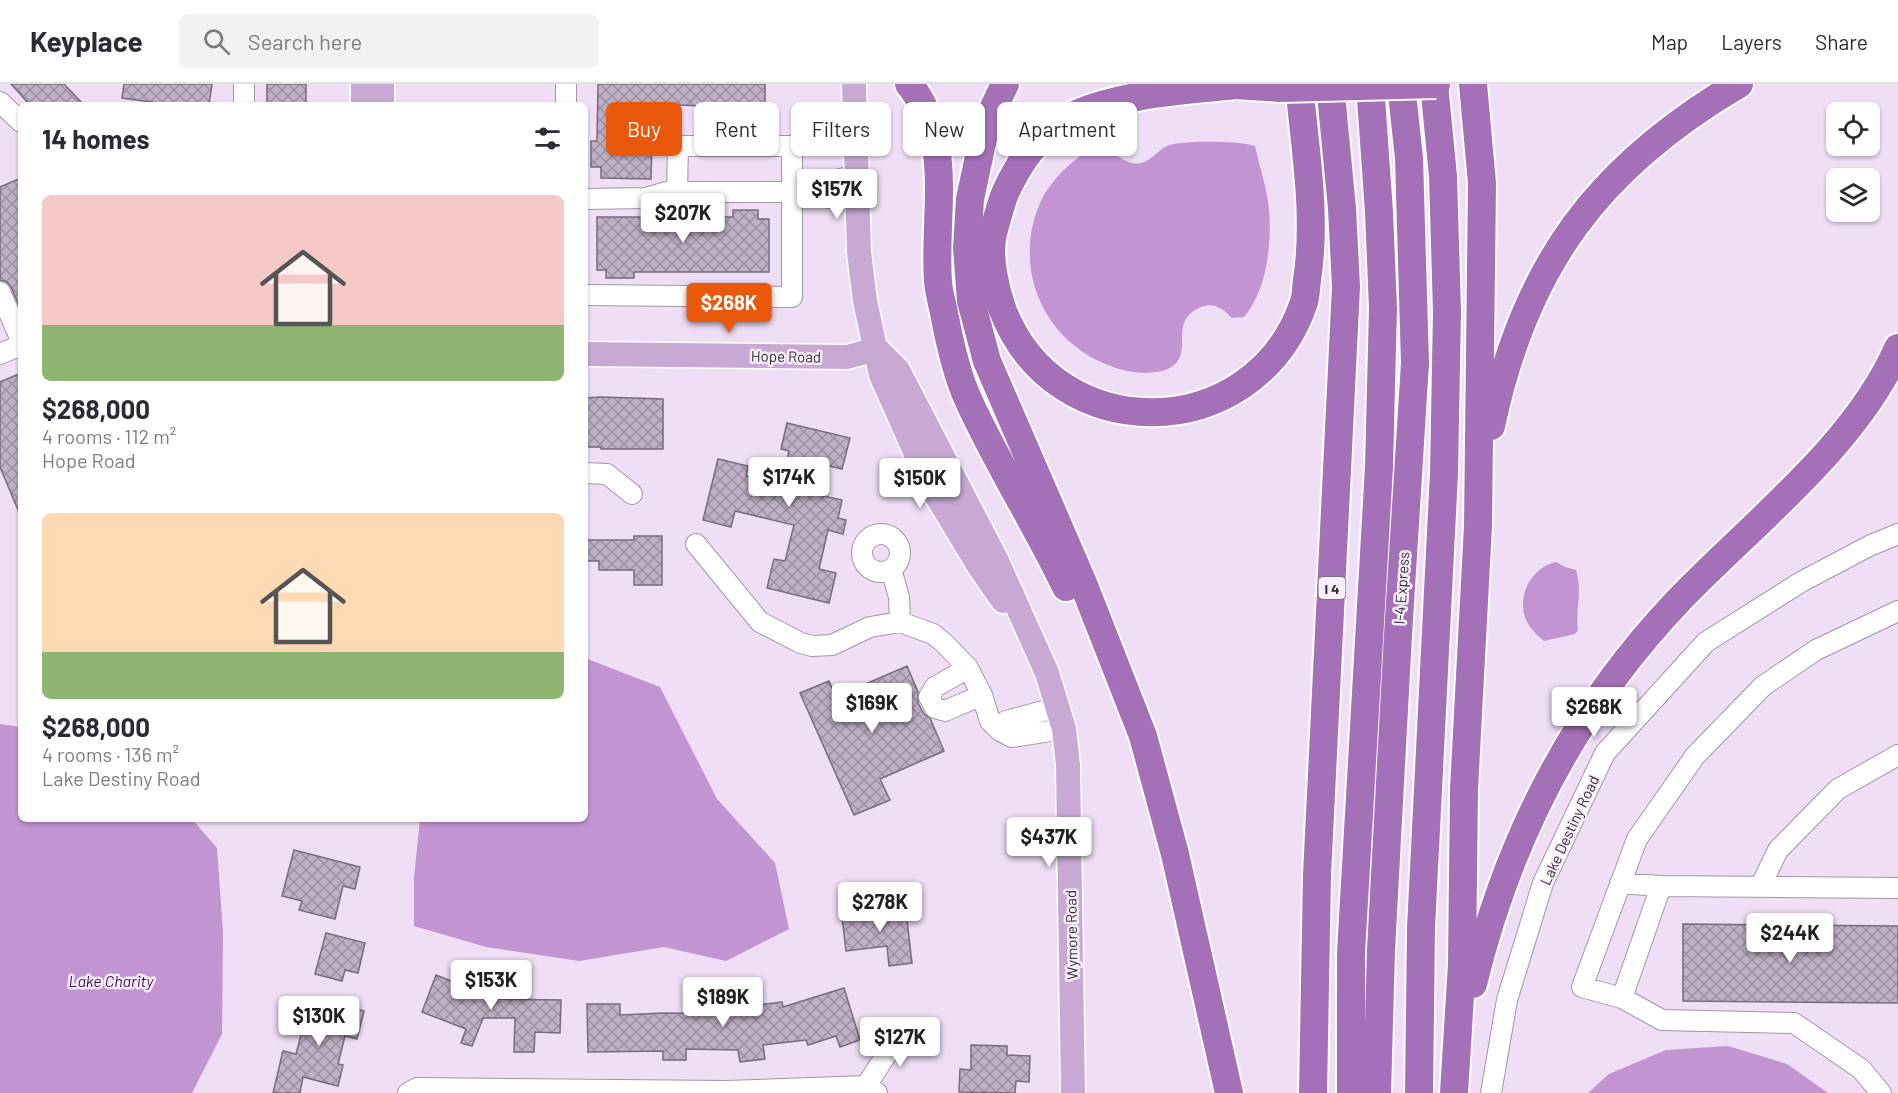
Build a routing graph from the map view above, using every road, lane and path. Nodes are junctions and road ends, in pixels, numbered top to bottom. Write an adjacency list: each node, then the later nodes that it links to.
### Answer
1 (244, 84): 17 (street)
2 (363, 84): 18 (main road)
3 (382, 84): 19 (main road)
4 (566, 84): 20 (street)
5 (854, 84): 22 (main road)
6 (909, 84): 47 (highway)
7 (1005, 84): 47 (highway)
8 (1330, 84): 59 (highway, I 4)
9 (1370, 84): 60 (highway, I-4 Express)
10 (1401, 84): 61 (highway, I-4 Express)
11 (1435, 84): 15 (highway, bridge); 62 (highway)
12 (1473, 84): 37 (highway)
13 (1739, 84): 37 (highway)
14 (1227, 85): 15 (highway); 15 (highway)
15 (1290, 86)
16 (0, 102): 21 (street)
17 (244, 102)
18 (363, 102)
19 (382, 102)
20 (566, 102)
21 (18, 119)
22 (856, 175): 24 (street); 26 (main road)
23 (677, 192): 24 (street); 24 (street); 25 (street)
24 (792, 192): 26 (street); 28 (street)
25 (588, 200)
26 (857, 202): 32 (main road)
27 (0, 292): 29 (street)
28 (588, 295)
29 (18, 333)
30 (18, 346): 33 (street)
31 (1898, 348): 63 (highway)
32 (877, 349): 34 (main road, Hope Road); 45 (main road, Wymore Road)
33 (0, 354)
34 (588, 354)
35 (588, 473): 36 (street)
36 (632, 494)
37 (1478, 526): 63 (highway)
38 (1898, 534): 64 (street, Lake Destiny Road)
39 (696, 544): 42 (street)
40 (891, 569): 42 (street)
41 (1898, 611): 48 (street)
42 (900, 622): 43 (street)
43 (968, 668): 44 (street); 44 (street)
44 (982, 695): 45 (street)
45 (1061, 718): 57 (main road, Wymore Road)
46 (1898, 755): 50 (street)
47 (1160, 796): 58 (highway)
48 (1620, 884): 49 (street); 52 (street)
49 (1661, 886): 50 (street); 52 (street)
50 (1760, 887): 51 (street)
51 (1898, 888)
52 (1622, 998): 65 (street)
53 (911, 1031): 54 (street)
54 (872, 1090): 55 (street)
55 (726, 1092): 56 (street)
56 (408, 1093)
57 (1074, 1093)
58 (1229, 1093)
59 (1313, 1093)
60 (1351, 1093)
61 (1377, 1093)
62 (1419, 1093)
63 (1456, 1093)
64 (1491, 1093)
65 (1881, 1093)

